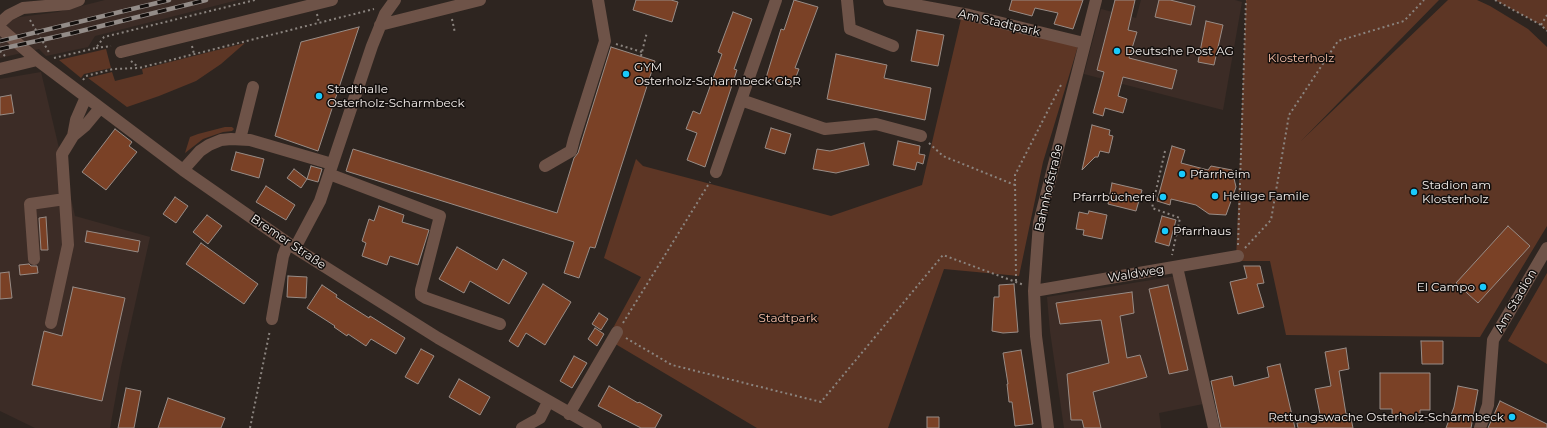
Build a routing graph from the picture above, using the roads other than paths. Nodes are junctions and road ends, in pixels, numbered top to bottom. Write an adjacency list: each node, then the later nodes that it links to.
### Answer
1 (80, 0): 10 (street)
2 (332, 0): 15 (street)
3 (480, 0): 11 (street)
4 (598, 0): 25 (street)
5 (776, 0): 20 (street)
6 (847, 0): 14 (street)
7 (889, 0): 13 (street, Am Stadtpark)
8 (1096, 0): 13 (street, Bahnhofstraße)
9 (393, 2): 11 (street)
10 (0, 23)
11 (380, 25): 26 (street)
12 (0, 28): 16 (street, Bremer Straße)
13 (1084, 43): 35 (street, Bahnhofstraße)
14 (893, 46)
15 (121, 52)
16 (37, 60): 17 (street); 19 (street, Bremer Straße)
17 (0, 69)
18 (253, 87): 24 (street)
19 (86, 97): 21 (street, Bremer Straße); 22 (street)
20 (741, 100): 23 (street); 28 (street)
21 (100, 108): 22 (street); 27 (street, Bremer Straße)
22 (73, 136): 29 (street)
23 (921, 136)
24 (240, 138): 26 (street); 27 (street)
25 (546, 166)
26 (330, 169): 30 (street); 38 (street)
27 (183, 170): 30 (street, Bremer Straße)
28 (716, 172)
29 (65, 199): 33 (street); 37 (street)
30 (291, 246): 36 (street); 40 (street, Bremer Straße)
31 (1547, 248): 46 (street, Am Stadion)
32 (1238, 256): 34 (street, Waldweg)
33 (34, 259)
34 (1173, 268): 35 (street, Waldweg); 45 (street)
35 (1034, 291): 44 (street, Bahnhofstraße)
36 (272, 319)
37 (51, 323)
38 (500, 324)
39 (617, 332): 41 (street)
40 (548, 402): 41 (street, Bremer Straße); 42 (street)
41 (569, 414): 43 (street, Bremer Straße)
42 (522, 428)
43 (596, 428)
44 (1048, 428)
45 (1214, 428)
46 (1480, 428)

